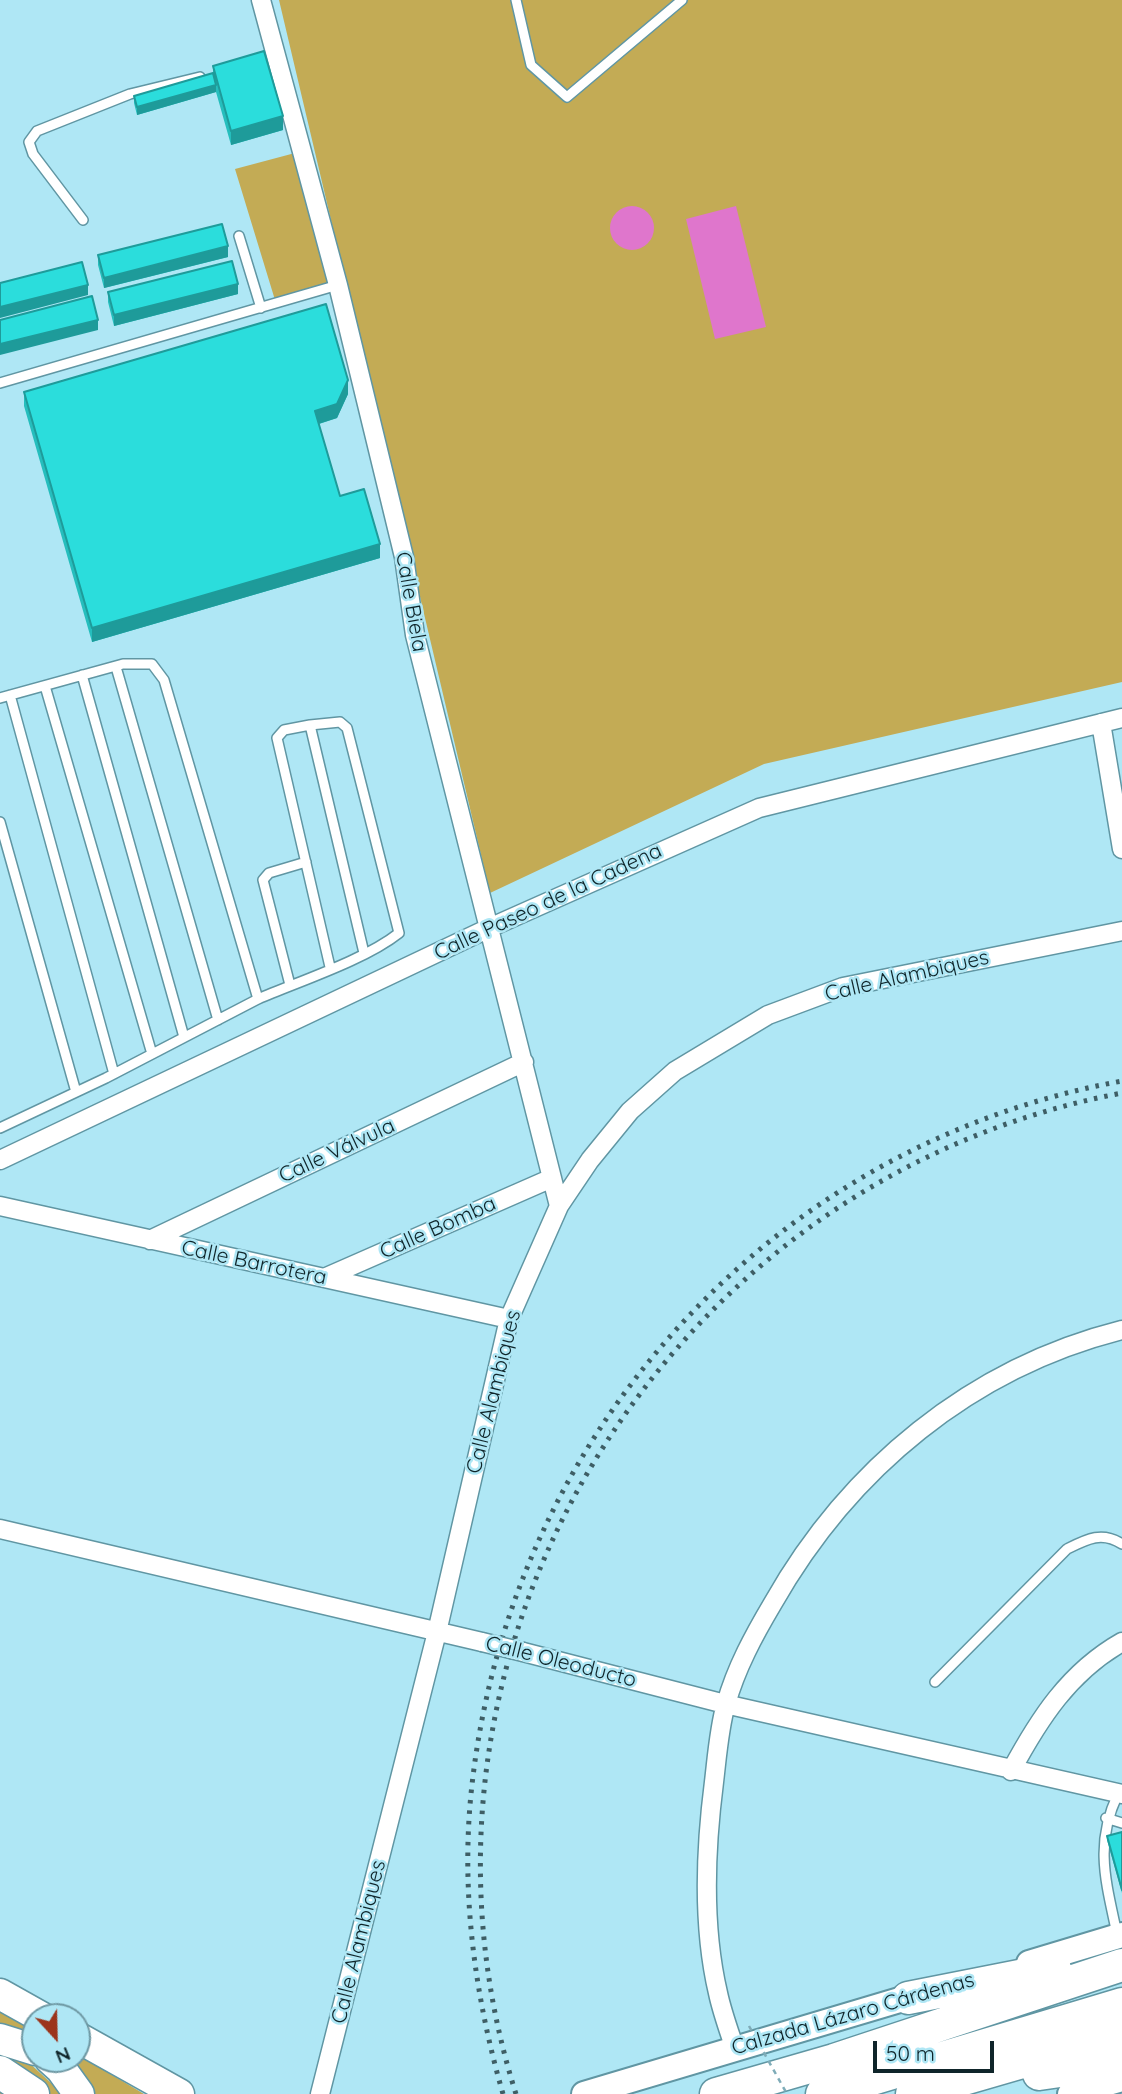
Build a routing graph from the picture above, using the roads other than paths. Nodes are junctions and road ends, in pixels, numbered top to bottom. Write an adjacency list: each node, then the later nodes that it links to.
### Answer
1 (261, 0): 7 (street, Calle Biela)
2 (516, 0): 3 (lane)
3 (682, 0)
4 (207, 75): 5 (lane)
5 (83, 220)
6 (239, 236): 8 (lane)
7 (338, 285): 8 (lane); 21 (street, Calle Biela)
8 (261, 308): 9 (lane)
9 (0, 383)
10 (116, 667): 11 (lane); 26 (lane); 27 (lane)
11 (82, 676): 12 (lane); 28 (lane)
12 (45, 686): 13 (lane); 29 (lane)
13 (10, 695): 14 (lane); 31 (lane)
14 (0, 698)
15 (1122, 718): 16 (street, Calle Paseo de la Cadena)
16 (1101, 723): 19 (street); 21 (street, Calle Paseo de la Cadena)
17 (310, 725): 20 (lane); 23 (lane); 23 (lane)
18 (0, 822): 32 (lane)
19 (1122, 849)
20 (306, 862): 24 (lane); 25 (lane)
21 (487, 929): 30 (street, Calle Biela); 34 (street, Calle Paseo de la Cadena)
22 (1122, 930): 37 (street, Calle Alambiques)
23 (364, 953): 24 (lane)
24 (331, 967): 25 (lane)
25 (290, 985): 26 (lane)
26 (258, 999): 27 (lane)
27 (218, 1020): 28 (lane)
28 (184, 1037): 29 (lane)
29 (152, 1054): 31 (lane)
30 (524, 1062): 35 (street, Calle Biela); 38 (street, Calle Válvula)
31 (114, 1074): 32 (lane)
32 (76, 1092): 33 (lane)
33 (0, 1128)
34 (0, 1160)
35 (552, 1178): 37 (street, Calle Biela); 39 (street, Calle Bomba)
36 (0, 1206): 38 (street, Calle Barrotera)
37 (559, 1206): 40 (street, Calle Alambiques)
38 (150, 1240): 39 (street, Calle Barrotera)
39 (324, 1278): 40 (street, Calle Barrotera)
40 (509, 1319): 44 (street, Calle Alambiques)
41 (1122, 1330): 47 (street)
42 (0, 1529): 44 (street, Calle Oleoducto)
43 (1122, 1544): 46 (lane)
44 (438, 1632): 47 (street, Calle Oleoducto, bridge); 72 (street, Calle Alambiques)
45 (1122, 1642): 48 (street)
46 (935, 1682)
47 (725, 1704): 48 (street, Calle Oleoducto); 63 (street)
48 (1011, 1771): 49 (street, Calle Oleoducto)
49 (1120, 1794): 50 (lane)
50 (1106, 1818): 51 (lane); 52 (lane)
51 (1122, 1823)
52 (1121, 1948): 54 (highway); 74 (highway, Calzada Lázaro Cárdenas)
53 (0, 1994): 56 (highway)
54 (908, 1998): 63 (main road, Calzada Lázaro Cárdenas)
55 (1122, 2004): 60 (highway)
56 (21, 2006)
57 (1122, 2020): 60 (highway)
58 (1122, 2033): 68 (highway)
59 (0, 2039): 62 (highway)
60 (992, 2043): 75 (highway)
61 (91, 2045): 71 (highway)
62 (21, 2046)
63 (735, 2049): 73 (main road, Calzada Lázaro Cárdenas)
64 (1122, 2062): 68 (highway)
65 (0, 2072): 69 (highway)
66 (64, 2073): 70 (highway)
67 (1122, 2079): 76 (main road)
68 (916, 2093)
69 (33, 2094)
70 (79, 2094)
71 (180, 2094)
72 (320, 2094)
73 (584, 2094)
74 (716, 2094)
75 (822, 2094)
76 (1070, 2094)

